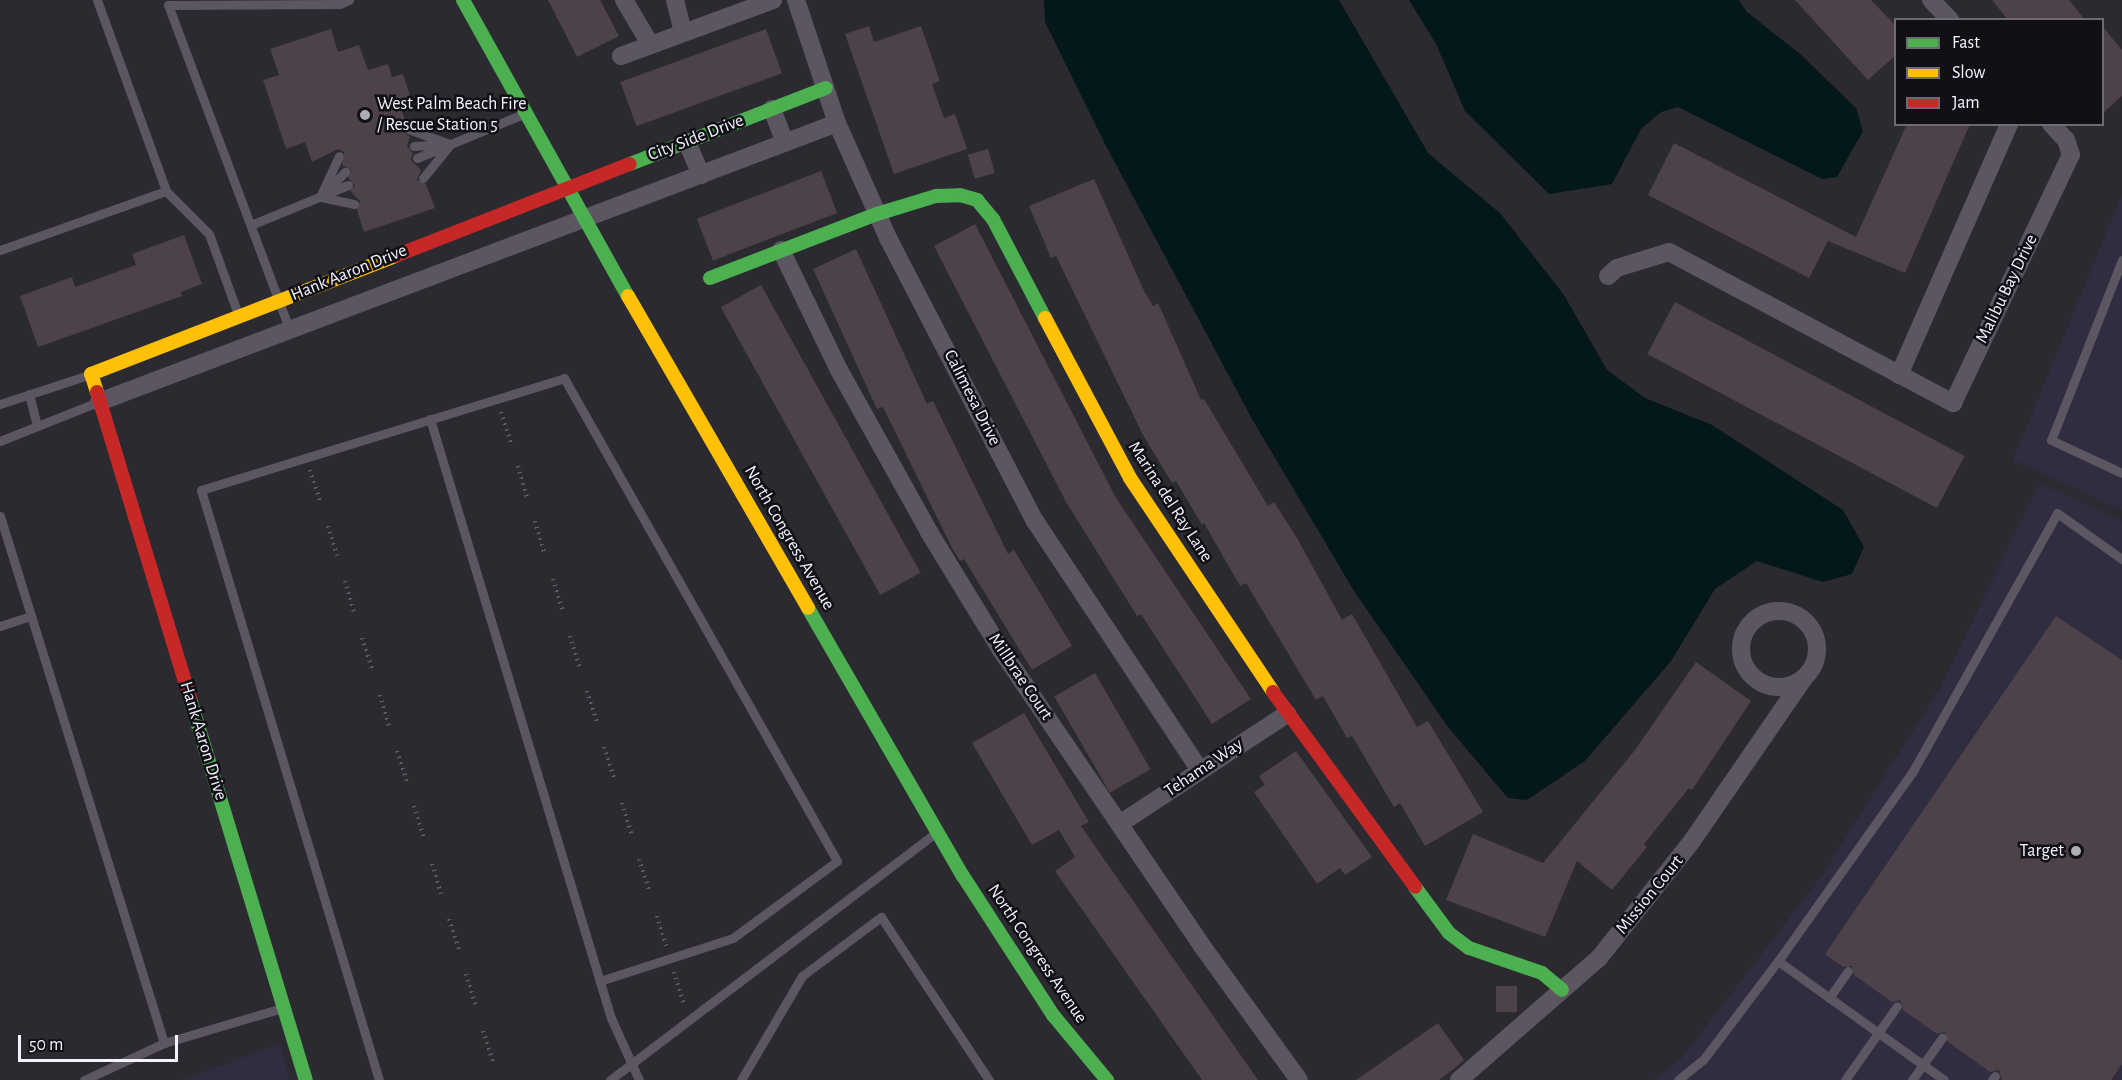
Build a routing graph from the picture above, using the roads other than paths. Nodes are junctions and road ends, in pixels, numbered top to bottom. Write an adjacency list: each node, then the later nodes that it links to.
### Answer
1 (97, 0): 31 (lane)
2 (349, 0): 36 (lane)
3 (463, 0): 15 (street, North Congress Avenue)
4 (624, 0): 11 (street)
5 (675, 0): 10 (street)
6 (773, 0): 10 (street)
7 (796, 0): 13 (street, Calimesa Drive)
8 (1931, 0): 9 (street)
9 (1948, 18)
10 (683, 31): 11 (street)
11 (650, 44): 12 (street)
12 (621, 56)
13 (826, 88): 14 (street, City Side Drive); 16 (street, Calimesa Drive)
14 (772, 109): 20 (street, City Side Drive); 21 (street)
15 (525, 113): 22 (lane); 30 (street, North Congress Avenue)
16 (837, 123): 21 (street, City Side Drive); 34 (street, Calimesa Drive)
17 (2008, 126): 46 (street)
18 (2053, 126): 46 (street, Malibu Bay Drive)
19 (408, 129): 22 (lane)
20 (687, 142): 27 (street); 30 (street, City Side Drive)
21 (785, 143): 27 (street, City Side Drive)
22 (450, 144): 23 (lane); 25 (lane); 28 (lane)
23 (414, 146)
24 (339, 156): 32 (lane)
25 (417, 158)
26 (345, 172): 32 (lane)
27 (701, 175): 35 (street, City Side Drive)
28 (423, 178)
29 (348, 185): 32 (lane)
30 (567, 188): 35 (street, North Congress Avenue); 42 (street, Hank Aaron Drive)
31 (166, 191): 38 (lane); 43 (lane)
32 (320, 197): 33 (lane); 36 (lane)
33 (354, 204)
34 (877, 213): 37 (street, Marina del Ray Lane); 59 (street, Marina del Ray Lane); 60 (street, Calimesa Drive)
35 (584, 219): 44 (street, Hank Aaron Drive); 62 (street, North Congress Avenue)
36 (251, 225): 42 (lane)
37 (781, 249): 41 (street, Marina del Ray Lane); 61 (street, Millbrae Court)
38 (0, 250)
39 (2122, 260): 53 (lane)
40 (1608, 276): 46 (street, Malibu Bay Drive)
41 (710, 278)
42 (280, 300): 43 (street, Hank Aaron Drive); 44 (lane)
43 (239, 316): 45 (street, Hank Aaron Drive)
44 (290, 331): 48 (street, Hank Aaron Drive)
45 (91, 374): 47 (lane); 48 (street, Hank Aaron Drive)
46 (1899, 375)
47 (29, 394): 49 (lane); 51 (lane)
48 (99, 402): 51 (lane); 69 (street, Hank Aaron Drive)
49 (0, 404)
50 (430, 419): 65 (lane); 65 (lane); 77 (lane)
51 (37, 426): 52 (lane)
52 (0, 441)
53 (2122, 472)
54 (0, 516): 56 (lane)
55 (2122, 559): 63 (lane)
56 (31, 616): 57 (lane); 72 (lane)
57 (0, 626)
58 (1804, 678): 58 (street, Mission Court); 66 (street, Mission Court)
59 (1287, 714): 60 (street, Tehama Way); 66 (street, Marina del Ray Lane)
60 (1200, 770): 61 (street, Tehama Way)
61 (1121, 824): 83 (street, Millbrae Court)
62 (938, 832): 73 (lane); 82 (street, North Congress Avenue)
63 (1778, 961): 67 (lane); 85 (lane)
64 (1848, 971): 67 (lane)
65 (600, 981): 73 (lane)
66 (1562, 990): 84 (street, Mission Court)
67 (1829, 998): 70 (lane)
68 (1897, 1006): 70 (lane)
69 (283, 1008): 72 (lane); 76 (street, Hank Aaron Drive)
70 (1877, 1032): 74 (lane); 86 (lane)
71 (1942, 1038): 74 (lane)
72 (164, 1043): 75 (lane)
73 (630, 1063): 78 (lane); 79 (lane)
74 (1922, 1064): 87 (lane); 88 (lane)
75 (84, 1080)
76 (306, 1080)
77 (379, 1080)
78 (610, 1080)
79 (639, 1080)
80 (741, 1080): 81 (lane)
81 (988, 1080)
82 (1107, 1080)
83 (1299, 1080)
84 (1459, 1080)
85 (1678, 1080)
86 (1845, 1080)
87 (1912, 1080)
88 (1944, 1080)

